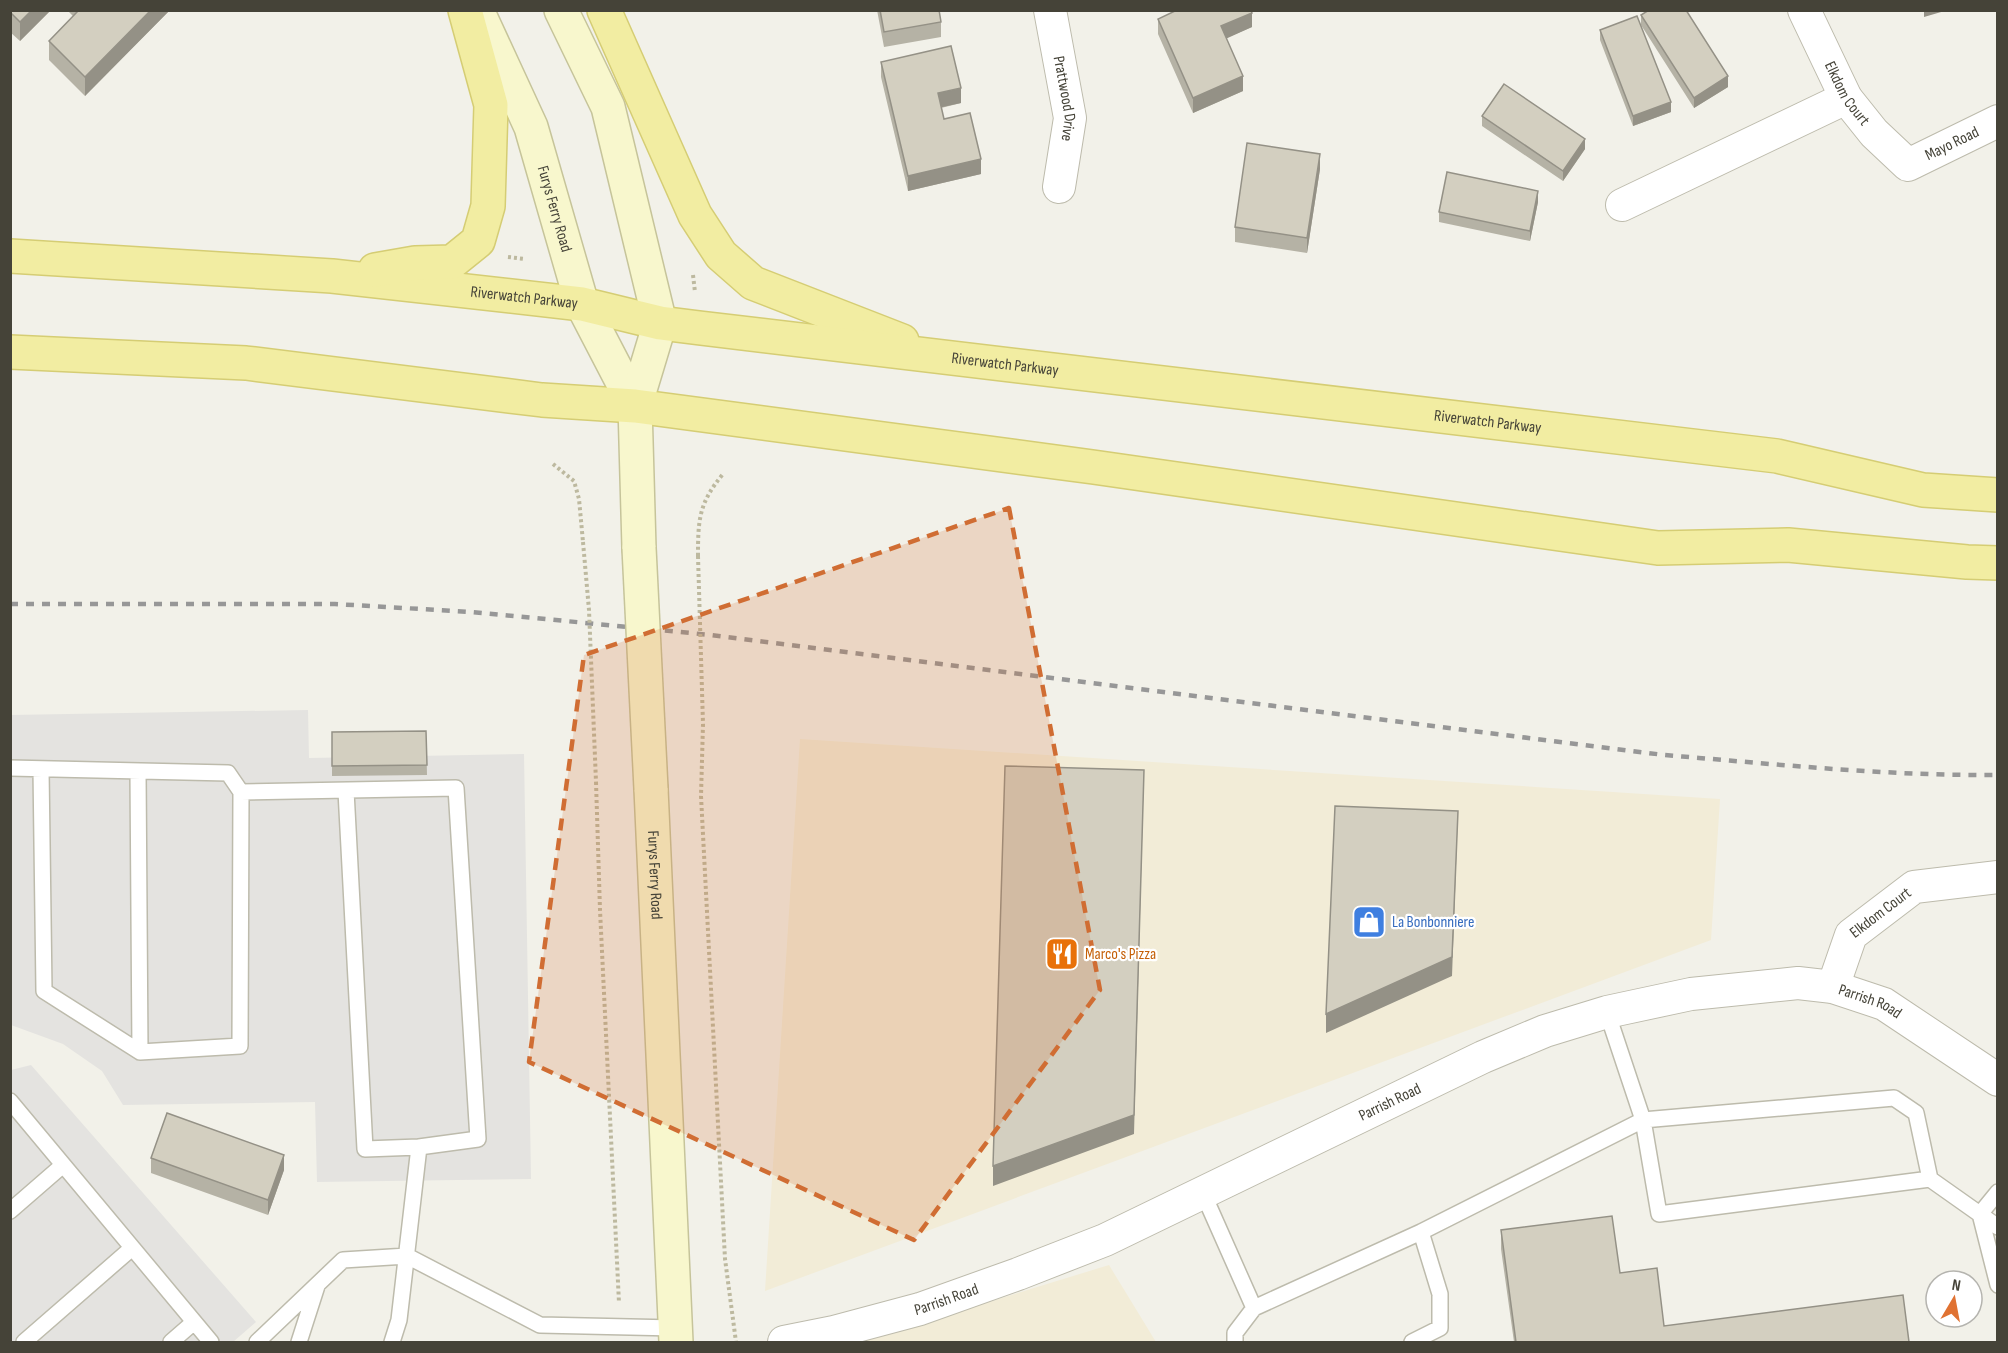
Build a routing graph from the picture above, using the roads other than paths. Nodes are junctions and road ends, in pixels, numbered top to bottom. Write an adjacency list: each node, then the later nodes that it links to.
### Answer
1 (465, 10): 13 (main road)
2 (477, 10): 14 (main road, Furys Ferry Road)
3 (561, 10): 15 (main road)
4 (604, 10): 17 (main road)
5 (1050, 10): 10 (street, Prattwood Drive)
6 (1804, 10): 7 (street, Elkdom Court)
7 (1846, 98): 9 (street, Elkdom Court); 11 (street)
8 (1998, 121): 9 (street, Mayo Road)
9 (1908, 165)
10 (1059, 187)
11 (1622, 205)
12 (10, 256): 13 (main road, Riverwatch Parkway)
13 (332, 276): 14 (main road, Riverwatch Parkway)
14 (582, 304): 15 (main road, Riverwatch Parkway); 18 (main road, Furys Ferry Road)
15 (660, 323): 17 (main road, Riverwatch Parkway); 18 (main road, Furys Ferry Road)
16 (10, 352): 18 (main road)
17 (945, 358): 19 (main road, Riverwatch Parkway)
18 (635, 406): 20 (main road); 48 (main road, Furys Ferry Road, bridge)
19 (1998, 495)
20 (1998, 563)
21 (10, 768): 22 (lane)
22 (41, 769): 23 (lane); 29 (lane)
23 (138, 771): 25 (lane); 29 (lane)
24 (346, 791): 25 (lane); 33 (lane); 33 (lane)
25 (241, 792): 29 (lane)
26 (1998, 877): 27 (street, Elkdom Court)
27 (1833, 987): 28 (street, Parrish Road); 30 (street, Parrish Road)
28 (1607, 1012): 32 (lane); 37 (street, Parrish Road)
29 (140, 1052)
30 (1998, 1080)
31 (10, 1101): 34 (lane)
32 (1643, 1120): 35 (lane); 35 (lane); 41 (lane)
33 (419, 1147): 43 (lane)
34 (63, 1165): 38 (lane); 42 (lane)
35 (1930, 1179): 39 (lane)
36 (1998, 1192): 39 (lane)
37 (1203, 1193): 46 (lane); 55 (street, Parrish Road)
38 (10, 1210)
39 (1980, 1214): 40 (lane); 45 (lane)
40 (1998, 1227)
41 (1421, 1232): 46 (lane); 57 (lane)
42 (132, 1248): 47 (lane); 49 (lane)
43 (407, 1256): 44 (lane); 48 (lane); 54 (lane)
44 (318, 1283): 52 (lane); 53 (lane)
45 (1998, 1285)
46 (1254, 1308): 56 (lane)
47 (194, 1322): 50 (lane); 51 (lane)
48 (675, 1335)
49 (24, 1342)
50 (171, 1342)
51 (211, 1342)
52 (257, 1342)
53 (299, 1342)
54 (392, 1342)
55 (784, 1342)
56 (1235, 1342)
57 (1412, 1342)

